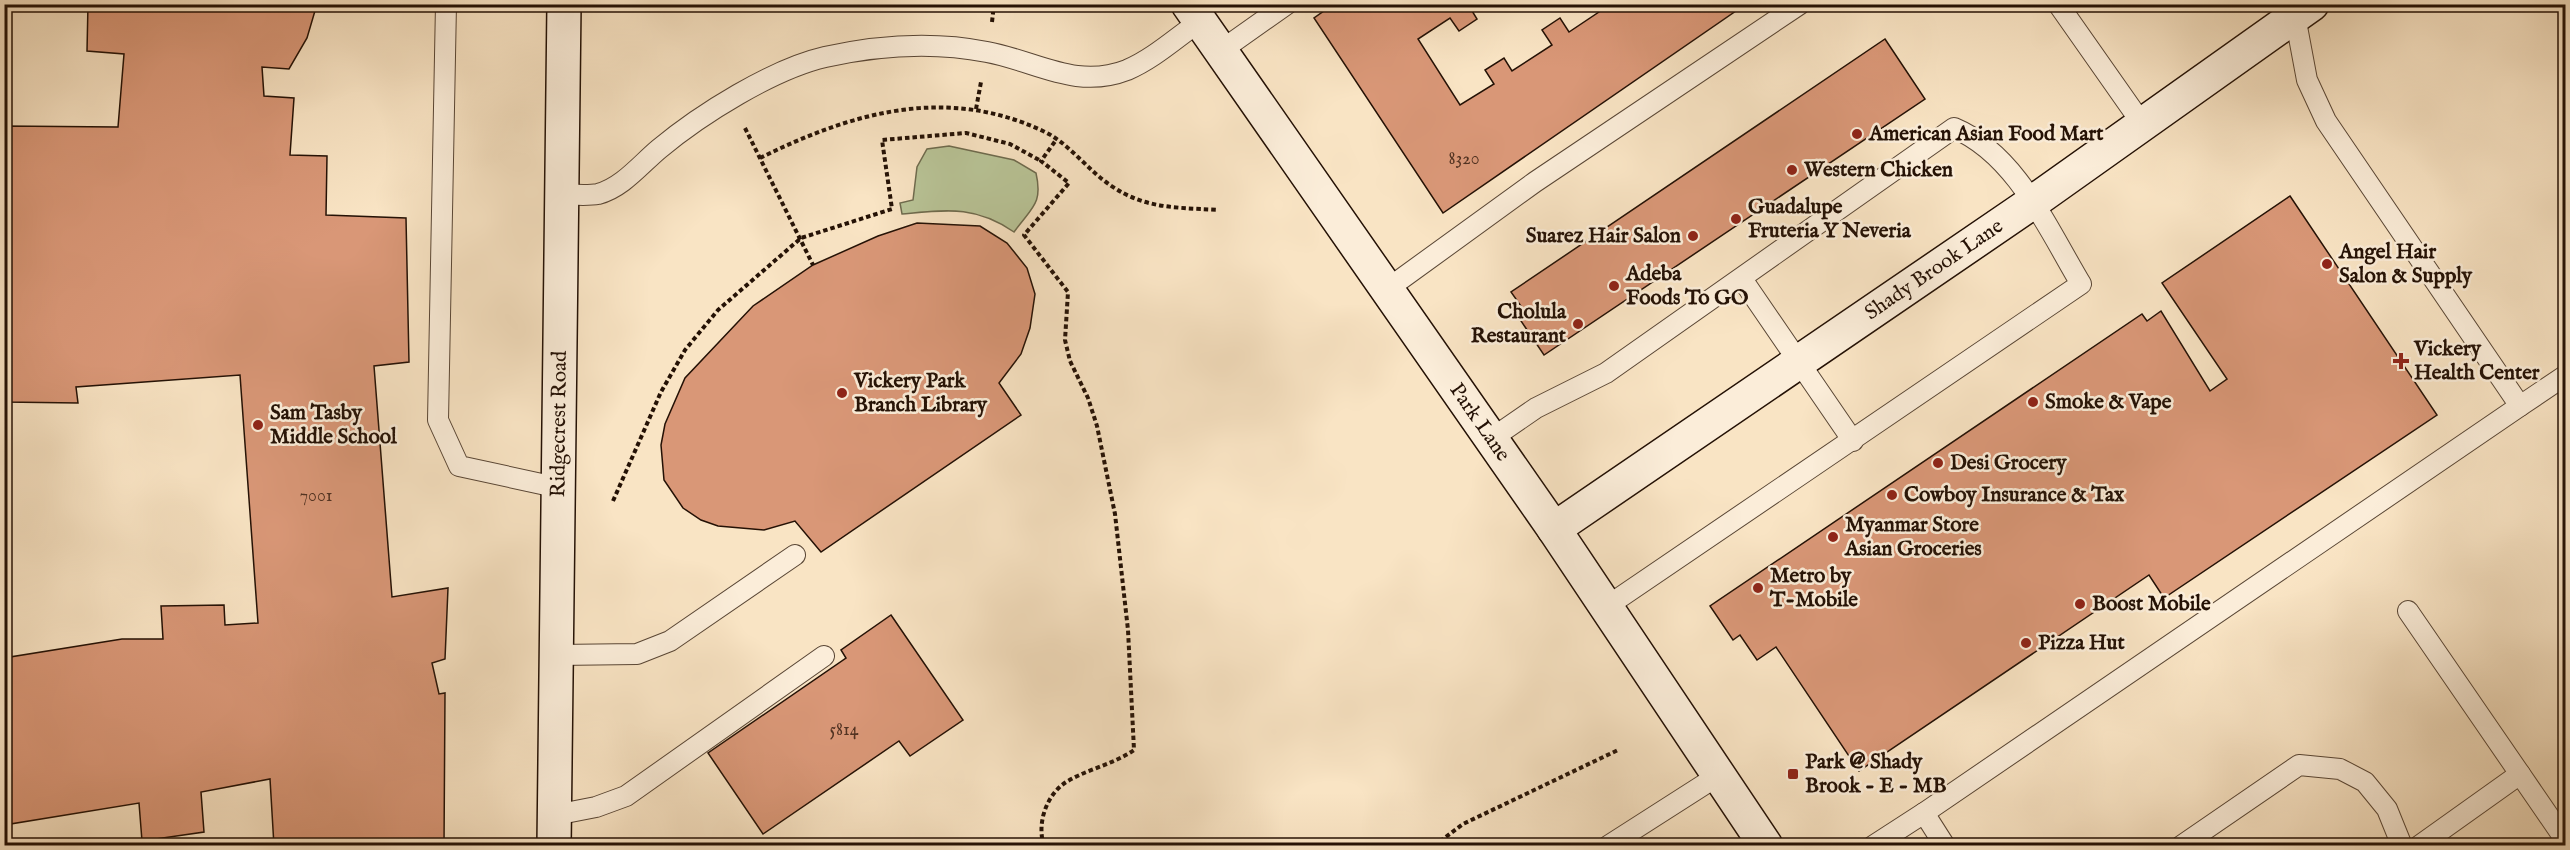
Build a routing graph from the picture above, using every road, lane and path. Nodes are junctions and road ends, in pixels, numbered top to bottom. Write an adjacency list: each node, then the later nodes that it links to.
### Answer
1 (446, 4): 26 (lane)
2 (564, 4): 14 (street, Ridgecrest Road)
3 (1287, 4): 8 (lane)
4 (1800, 4): 20 (lane)
5 (2058, 4): 10 (lane)
6 (2300, 8): 10 (street, Shady Brook Lane); 23 (lane)
7 (1193, 13): 8 (street, Park Lane); 9 (lane)
8 (1219, 52): 20 (street, Park Lane)
9 (731, 100): 12 (path); 14 (lane)
10 (2143, 125): 15 (street, Shady Brook Lane)
11 (1056, 140): 12 (path); 13 (path); 16 (path)
12 (760, 158): 17 (path)
13 (1041, 161): 17 (path); 40 (path)
14 (561, 195): 26 (street, Ridgecrest Road)
15 (2033, 202): 19 (lane); 21 (street, Shady Brook Lane); 25 (lane)
16 (1218, 210)
17 (801, 238): 18 (path); 27 (path)
18 (813, 265)
19 (1743, 279): 21 (lane); 24 (lane)
20 (1386, 290): 24 (street, Park Lane)
21 (1799, 361): 25 (lane); 28 (street, Shady Brook Lane)
22 (2565, 375): 23 (lane)
23 (2520, 406): 37 (lane)
24 (1491, 439): 28 (street, Park Lane)
25 (1853, 441): 30 (lane)
26 (560, 488): 32 (street, Ridgecrest Road)
27 (613, 501)
28 (1554, 529): 30 (street, Park Lane)
29 (795, 555): 32 (lane)
30 (1606, 608): 36 (street, Park Lane)
31 (2408, 611): 35 (lane)
32 (556, 655): 38 (street, Ridgecrest Road)
33 (824, 656): 38 (lane)
34 (1618, 750): 41 (path)
35 (2520, 774): 39 (lane); 48 (lane)
36 (1719, 775): 42 (lane); 43 (street, Park Lane)
37 (1924, 813): 44 (lane); 45 (lane)
38 (555, 830)
39 (2565, 841)
40 (1044, 846)
41 (1434, 846)
42 (1608, 846)
43 (1766, 846)
44 (1873, 846)
45 (1946, 846)
46 (2181, 846): 47 (lane)
47 (2402, 846)
48 (2419, 846)

